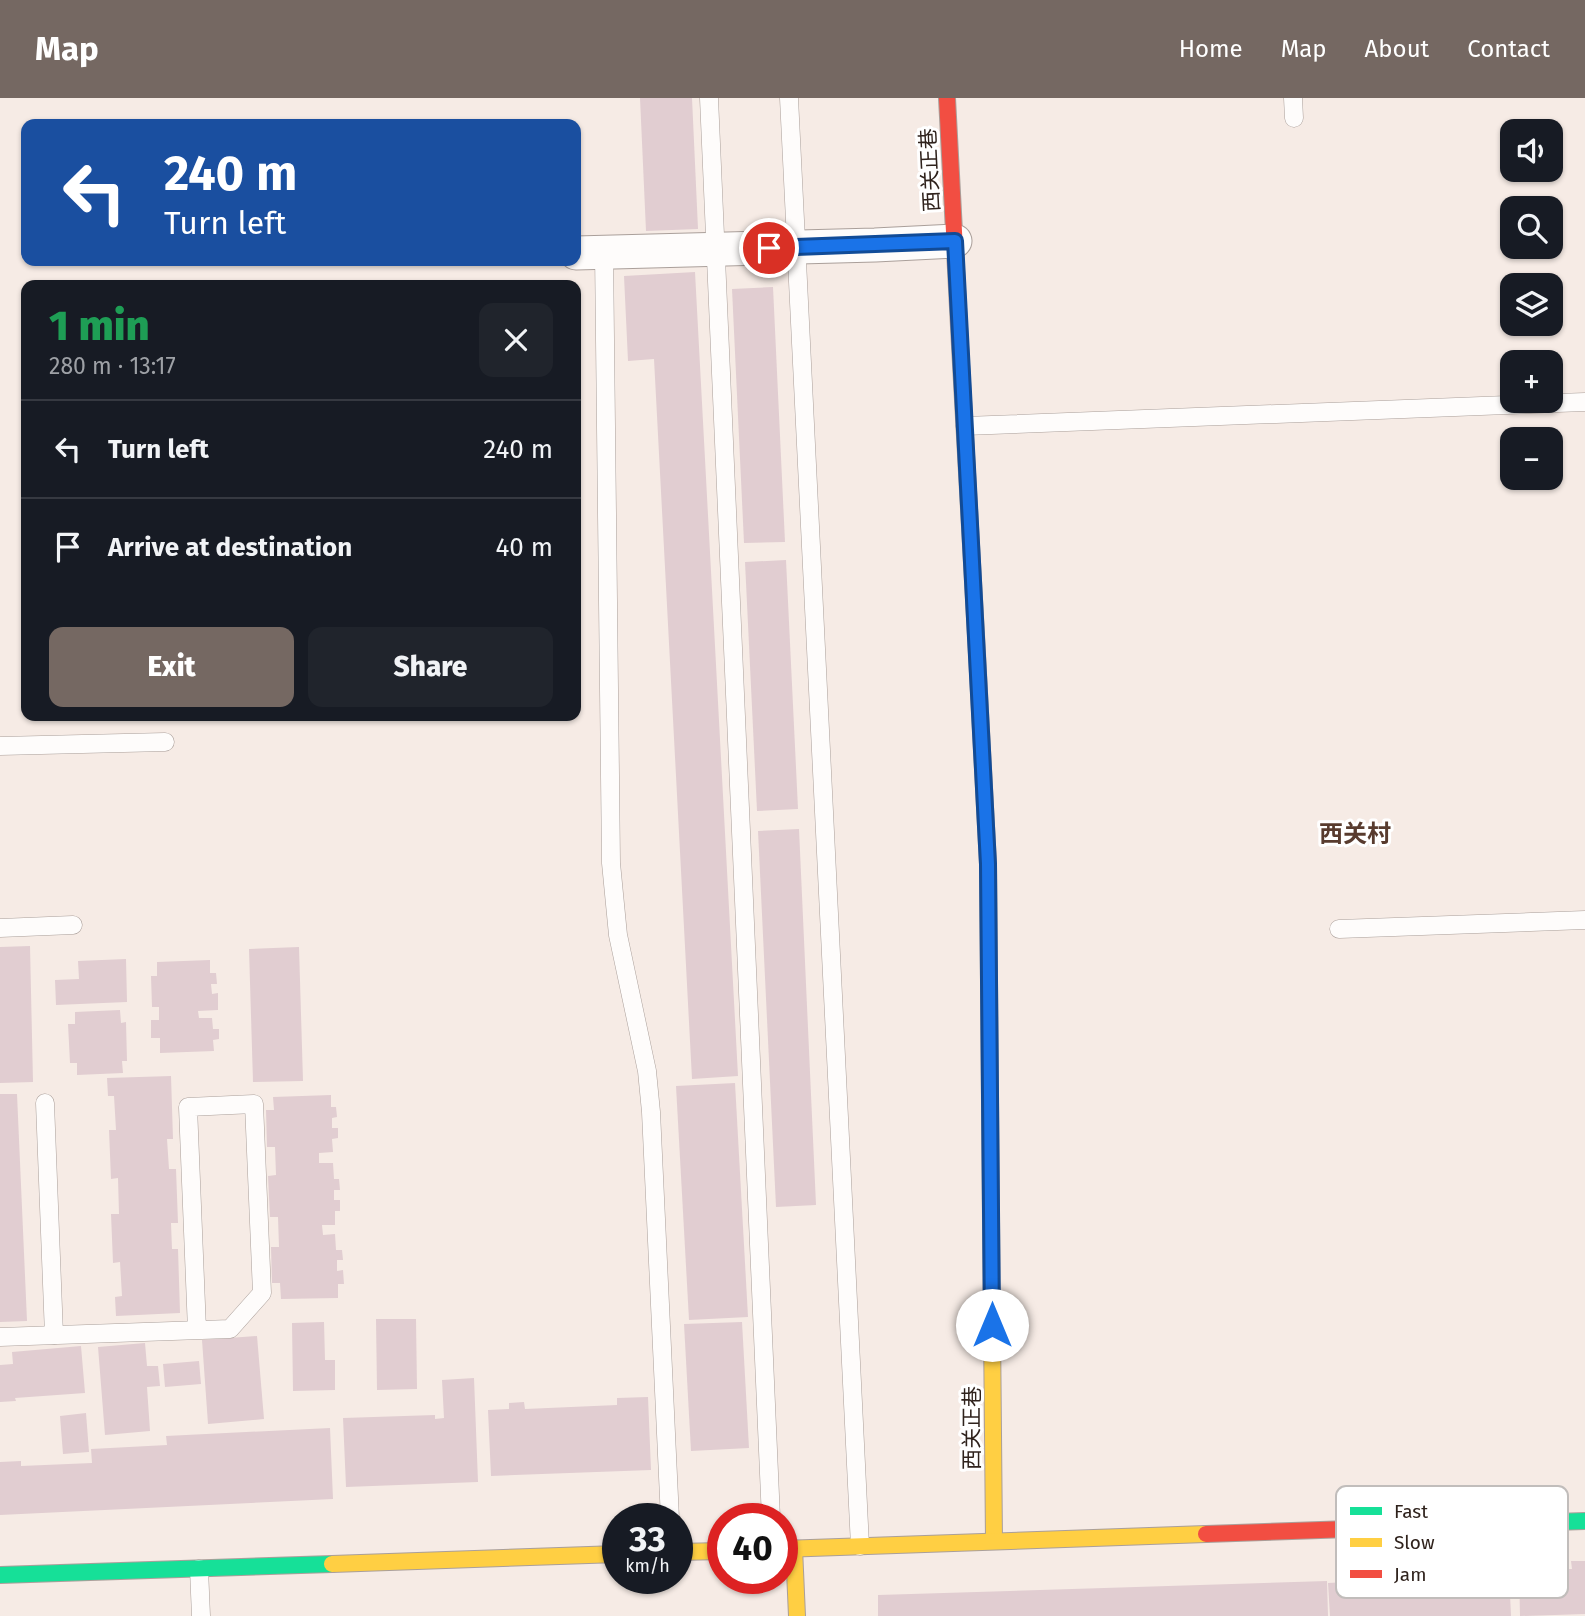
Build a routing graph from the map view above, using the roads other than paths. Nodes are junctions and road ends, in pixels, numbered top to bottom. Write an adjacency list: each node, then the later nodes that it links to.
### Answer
1 (709, 98): 8 (lane)
2 (789, 98): 7 (lane)
3 (947, 98): 6 (street, 西关正巷)
4 (1293, 98): 5 (lane)
5 (1294, 118)
6 (955, 241): 7 (street); 11 (street, 西关正巷)
7 (796, 248): 8 (street); 26 (lane)
8 (716, 249): 9 (street); 23 (lane)
9 (590, 252): 22 (lane)
10 (1585, 402): 11 (lane)
11 (965, 426): 25 (street, 西关正巷)
12 (165, 742): 13 (lane)
13 (0, 746)
14 (1585, 920): 17 (lane)
15 (73, 925): 16 (lane)
16 (0, 928)
17 (1339, 929)
18 (45, 1103): 20 (lane)
19 (197, 1330): 19 (lane); 20 (lane)
20 (54, 1335): 21 (lane)
21 (0, 1337)
22 (669, 1503)
23 (770, 1503)
24 (1336, 1529): 25 (street)
25 (994, 1541): 26 (street)
26 (860, 1546): 27 (street)
27 (798, 1548)
28 (602, 1555): 29 (street)
29 (199, 1569): 30 (street); 32 (lane)
30 (0, 1575)
31 (794, 1594): 33 (street)
32 (201, 1616)
33 (797, 1616)

